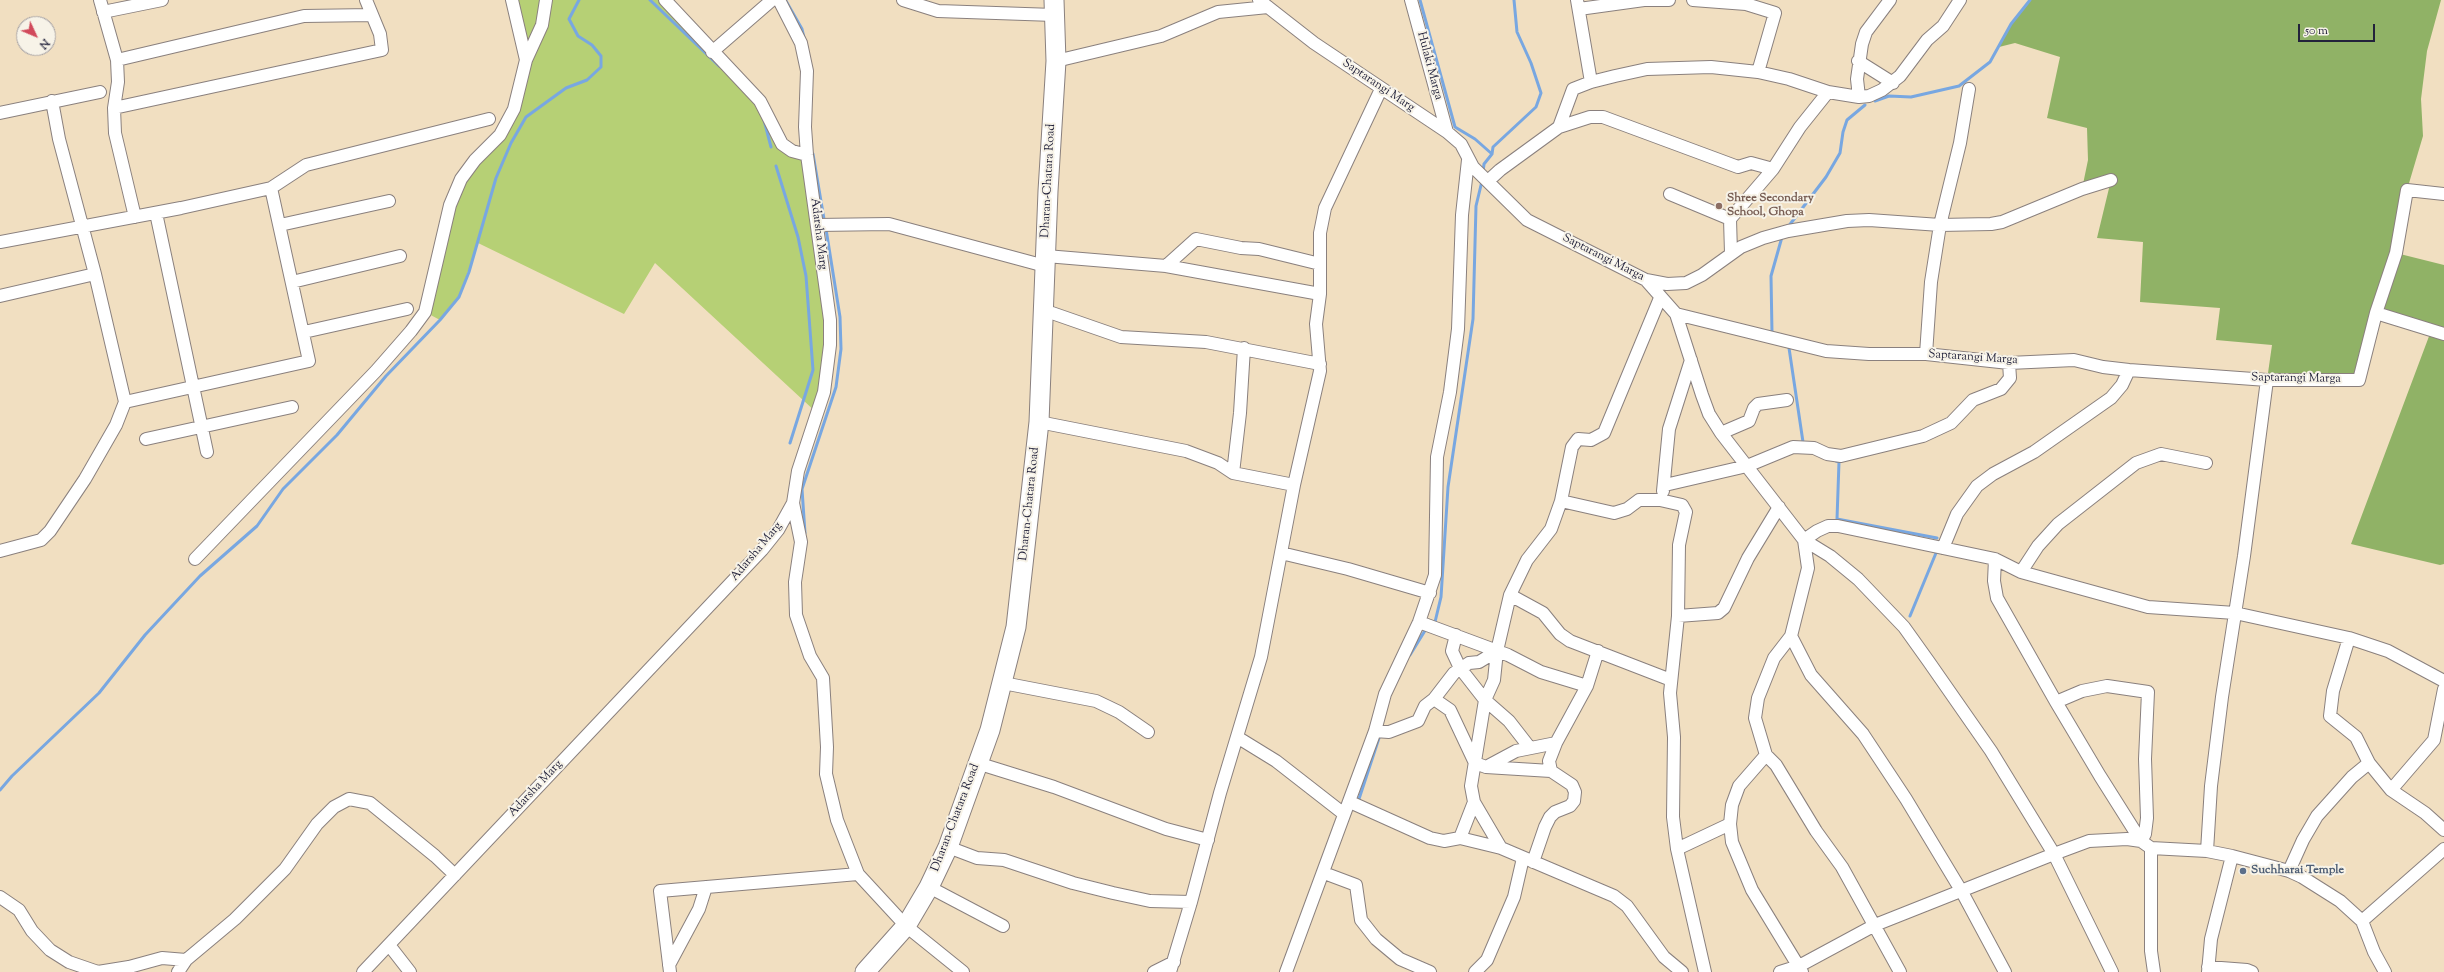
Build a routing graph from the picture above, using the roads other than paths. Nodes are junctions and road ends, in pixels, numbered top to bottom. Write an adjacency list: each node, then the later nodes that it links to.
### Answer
1 (100, 0): 18 (street)
2 (162, 0): 18 (street)
3 (366, 0): 19 (street)
4 (512, 0): 22 (street)
5 (546, 0): 22 (street)
6 (665, 0): 20 (street)
7 (772, 0): 20 (street)
8 (779, 0): 39 (street, Adarsha Marg)
9 (903, 0): 17 (street)
10 (1411, 0): 38 (street, Hulaki Marga)
11 (1670, 0): 16 (street)
12 (1693, 0): 25 (street)
13 (1890, 0): 24 (street)
14 (1960, 0): 27 (street)
15 (1263, 3): 23 (street); 28 (street, Saptarangi Marg)
16 (1578, 5): 26 (street)
17 (1054, 7): 23 (main road, Dharan-Chatara Road)
18 (103, 12): 21 (street)
19 (372, 15): 21 (street); 34 (street)
20 (712, 52): 39 (street)
21 (117, 60): 34 (street)
22 (526, 60): 102 (street)
23 (1056, 61): 58 (main road, Dharan-Chatara Road)
24 (1858, 62): 27 (street); 32 (street)
25 (1758, 72): 26 (street); 31 (street)
26 (1590, 82): 37 (street)
27 (1893, 83): 32 (street)
28 (1381, 89): 38 (street, Saptarangi Marg); 59 (street)
29 (1969, 89): 53 (street)
30 (100, 92): 33 (street)
31 (1828, 92): 32 (street); 41 (street)
32 (1859, 97)
33 (52, 101): 35 (street); 54 (street)
34 (114, 108): 49 (street)
35 (0, 113)
36 (489, 119): 44 (street)
37 (1560, 127): 41 (street); 42 (street)
38 (1447, 132): 40 (street, Saptarangi Marg)
39 (807, 155): 52 (street, Adarsha Marg)
40 (1471, 164): 42 (street, Saptarangi Marg); 105 (street)
41 (1773, 168): 50 (street)
42 (1486, 179): 62 (street, Saptarangi Marga)
43 (2111, 180): 53 (street)
44 (271, 188): 48 (street); 51 (street)
45 (1670, 194): 50 (street)
46 (2444, 194): 69 (street, Saptarangi Marga)
47 (389, 202): 51 (street)
48 (156, 213): 49 (street); 80 (street)
49 (135, 217): 54 (street)
50 (1730, 219): 56 (street)
51 (280, 225): 63 (street)
52 (817, 225): 58 (street); 96 (street, Adarsha Marg)
53 (1940, 225): 56 (street); 74 (street)
54 (82, 226): 55 (street); 61 (street)
55 (0, 242)
56 (1731, 253): 62 (street)
57 (400, 256): 63 (street)
58 (1045, 261): 60 (street); 68 (main road, Dharan-Chatara Road)
59 (1320, 264): 60 (street); 64 (street)
60 (1166, 266): 64 (street)
61 (95, 274): 65 (street); 82 (street)
62 (1646, 280): 66 (street, Saptarangi Marga)
63 (292, 282): 71 (street)
64 (1320, 294): 77 (street)
65 (0, 296)
66 (1660, 298): 70 (street, Saptarangi Marga); 95 (street)
67 (407, 309): 71 (street)
68 (1043, 312): 73 (street); 84 (main road, Dharan-Chatara Road)
69 (2376, 313): 72 (street); 79 (street, Saptarangi Marga)
70 (1676, 314): 74 (street, Saptarangi Marga); 75 (street)
71 (304, 332): 80 (street)
72 (2444, 334)
73 (1244, 348): 77 (street); 91 (street)
74 (1926, 354): 76 (street, Saptarangi Marga)
75 (1691, 360): 86 (street); 93 (street)
76 (2009, 363): 78 (street, Saptarangi Marga); 90 (street)
77 (1320, 364): 92 (street)
78 (2128, 370): 79 (street, Saptarangi Marga); 99 (street)
79 (2267, 380): 107 (street)
80 (192, 387): 82 (street); 85 (street)
81 (1787, 400): 86 (street)
82 (125, 402): 100 (street)
83 (292, 407): 85 (street)
84 (1039, 422): 91 (street); 118 (main road, Dharan-Chatara Road)
85 (201, 427): 87 (street); 88 (street)
86 (1721, 433): 90 (street)
87 (146, 439)
88 (207, 452)
89 (2206, 463): 104 (street)
90 (1748, 466): 93 (street); 97 (street)
91 (1233, 473): 92 (street)
92 (1294, 485): 101 (street)
93 (1665, 485): 94 (street)
94 (1660, 500): 95 (street); 108 (street)
95 (1561, 501): 106 (street)
96 (793, 503): 154 (street); 155 (street, Adarsha Marg)
97 (1779, 507): 98 (street); 108 (street)
98 (1804, 540): 99 (street); 111 (street); 149 (street)
99 (1943, 548): 103 (street)
100 (0, 551)
101 (1281, 553): 105 (street); 126 (street)
102 (195, 559)
103 (1995, 559): 104 (street); 123 (street)
104 (2021, 572): 107 (street)
105 (1430, 593): 109 (street)
106 (1510, 595): 113 (street); 114 (street)
107 (2235, 613): 112 (street); 148 (street)
108 (1678, 616): 116 (street)
109 (1419, 622): 110 (street); 124 (street)
110 (1456, 635): 113 (street); 115 (street)
111 (1791, 636): 129 (street); 158 (street)
112 (2349, 638): 117 (street); 131 (street)
113 (1497, 651): 115 (street); 119 (street); 122 (street)
114 (1598, 651): 116 (street); 119 (street)
115 (1460, 668): 121 (street); 122 (street)
116 (1671, 680): 146 (street)
117 (2444, 681)
118 (1004, 683): 125 (street); 130 (main road, Dharan-Chatara Road)
119 (1587, 686): 127 (street)
120 (2444, 690): 134 (street)
121 (1434, 699): 124 (street); 132 (street)
122 (1485, 700): 128 (street); 132 (street)
123 (2056, 702): 142 (street); 142 (street)
124 (1375, 731): 135 (street)
125 (1148, 732)
126 (1237, 737): 137 (street); 141 (street)
127 (1556, 743): 128 (street); 133 (street)
128 (1530, 748): 132 (street)
129 (1766, 755): 138 (street); 164 (street)
130 (977, 763): 141 (street); 143 (main road, Dharan-Chatara Road)
131 (2369, 763): 134 (street); 152 (street)
132 (1480, 765): 133 (street); 136 (street)
133 (1551, 770): 151 (street)
134 (2392, 790): 139 (street)
135 (1350, 802): 137 (street); 140 (street)
136 (1474, 802): 140 (street); 144 (street)
137 (1344, 814): 153 (street)
138 (1730, 824): 146 (street); 169 (street)
139 (2444, 830)
140 (1460, 838): 144 (street)
141 (1208, 840): 160 (street)
142 (2141, 841): 145 (street); 149 (street)
143 (948, 847): 157 (main road, Dharan-Chatara Road); 160 (street)
144 (1501, 848): 151 (street)
145 (2151, 848): 148 (street); 186 (street)
146 (1677, 849): 181 (street)
147 (2444, 849): 161 (street)
148 (2207, 851): 150 (street)
149 (2054, 854): 158 (street); 185 (street)
150 (2232, 856): 152 (street); 170 (street)
151 (1528, 860): 179 (street); 180 (street)
152 (2289, 871): 161 (street)
153 (1324, 873): 177 (street); 178 (street)
154 (858, 874): 156 (street); 162 (street)
155 (455, 875): 165 (street, Adarsha Marg); 166 (street)
156 (706, 887): 168 (street); 168 (street)
157 (929, 887): 162 (main road, Dharan-Chatara Road); 163 (street)
158 (1962, 892): 164 (street); 184 (street)
159 (0, 897): 166 (street)
160 (1191, 902): 167 (street)
161 (2362, 921): 188 (street)
162 (906, 926): 174 (main road, Dharan-Chatara Road); 175 (street)
163 (1003, 926)
164 (1875, 926): 169 (street); 183 (street)
165 (389, 945): 172 (street, Adarsha Marg); 173 (street)
166 (186, 960): 171 (street)
167 (1172, 967): 176 (street)
168 (670, 968)
169 (1801, 969): 182 (street)
170 (2208, 969): 187 (street)
171 (178, 972)
172 (363, 972)
173 (410, 972)
174 (866, 972)
175 (963, 972)
176 (1154, 972)
177 (1286, 972)
178 (1430, 972)
179 (1475, 972)
180 (1682, 972)
181 (1705, 972)
182 (1780, 972)
183 (1900, 972)
184 (2005, 972)
185 (2112, 972)
186 (2154, 972)
187 (2252, 972)
188 (2386, 972)

